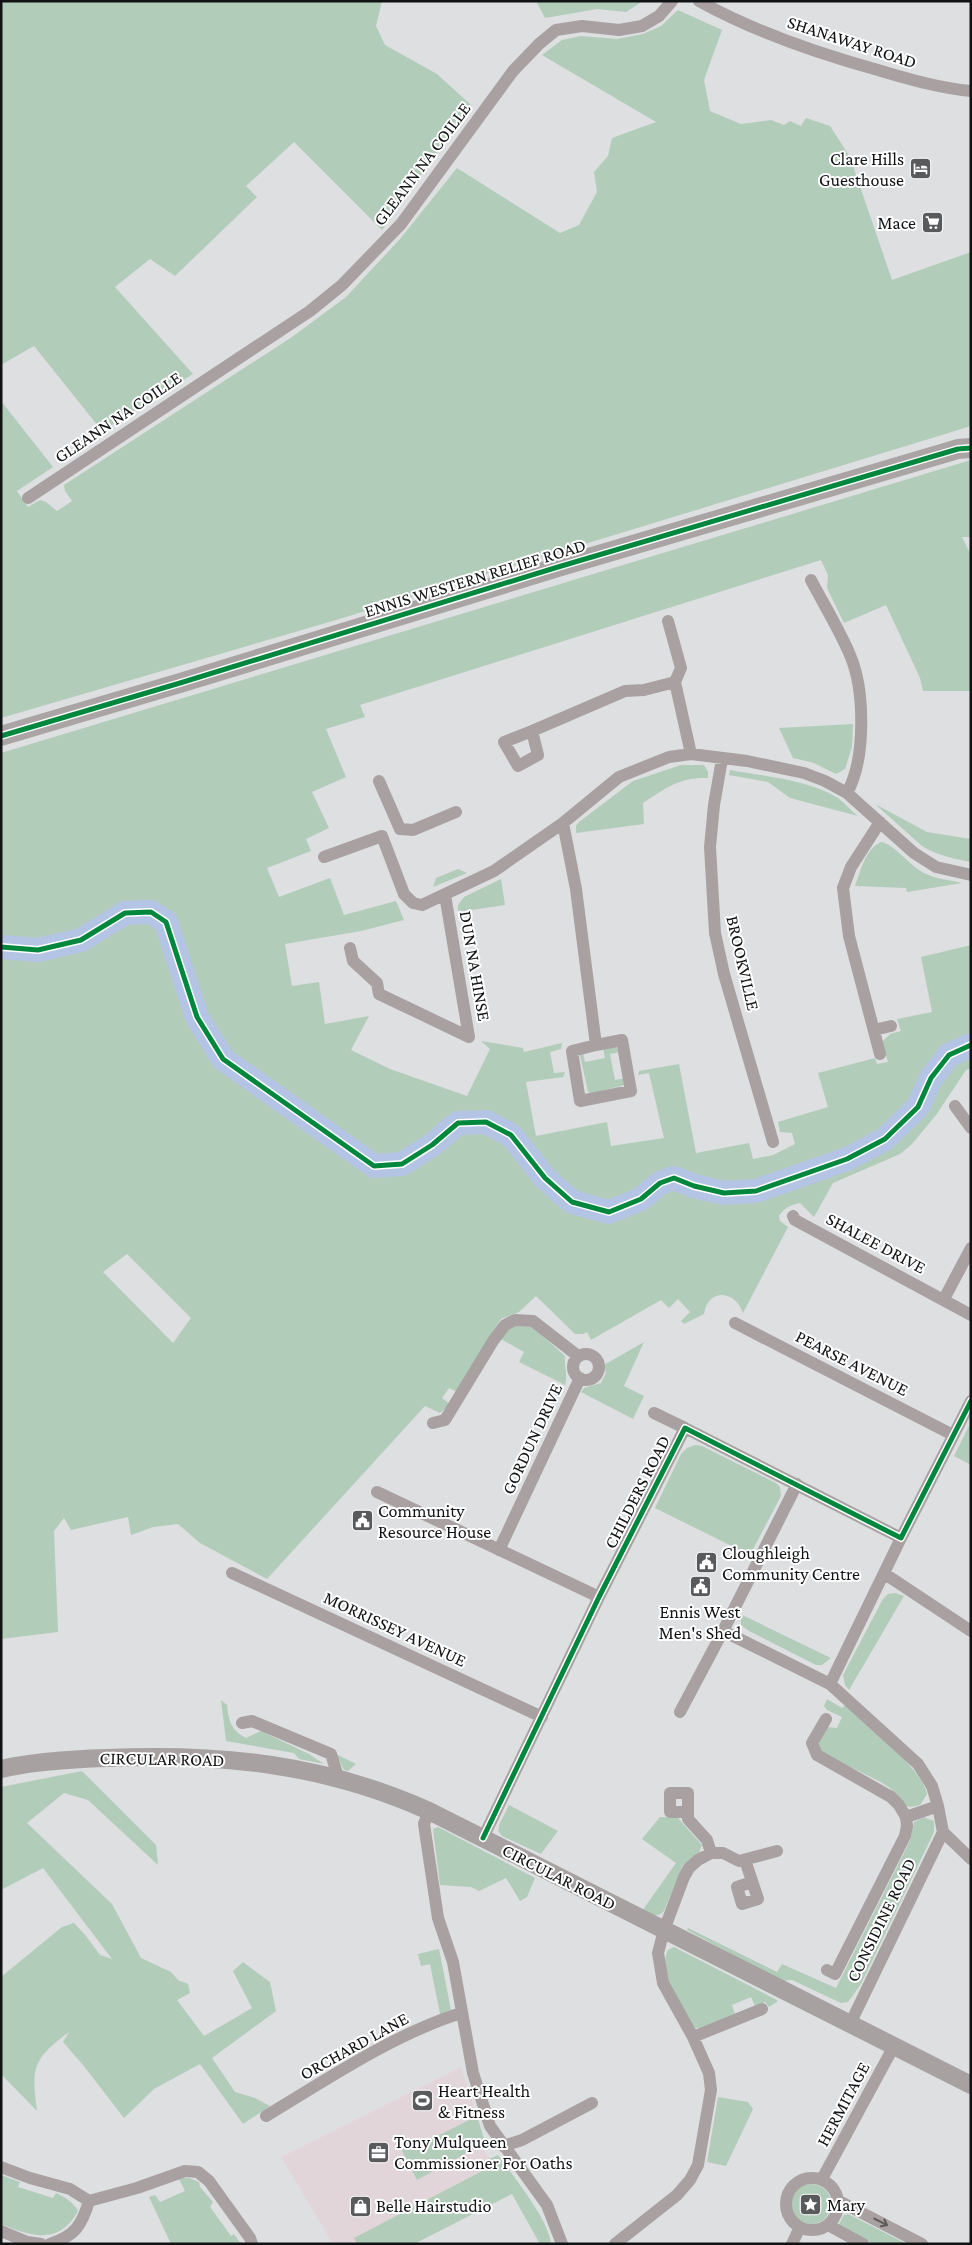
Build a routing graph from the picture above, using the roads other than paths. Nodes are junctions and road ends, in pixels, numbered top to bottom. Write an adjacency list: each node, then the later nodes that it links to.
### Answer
1 (672, 1): 5 (street, GLEANN NA COILLE)
2 (699, 1): 3 (street, SHANAWAY ROAD)
3 (971, 92)
4 (966, 446): 12 (main road, ENNIS WESTERN RELIEF ROAD)
5 (46, 487): 6 (street, GLEANN NA COILLE); 7 (street)
6 (28, 498)
7 (53, 498)
8 (811, 580): 16 (street)
9 (668, 621): 10 (street)
10 (675, 682): 11 (street); 13 (street)
11 (532, 731)
12 (1, 736)
13 (691, 754): 14 (street, DUN NA HINSE); 19 (street, DUN NA HINSE)
14 (722, 759): 16 (street, DUN NA HINSE); 32 (street, BROOKVILLE)
15 (379, 781): 20 (street)
16 (847, 793): 18 (street)
17 (456, 812): 20 (street)
18 (880, 822): 23 (street); 27 (street)
19 (563, 823): 24 (street, DUN NA HINSE); 28 (street)
20 (400, 829): 21 (street)
21 (382, 836): 22 (street); 24 (street, DUN NA HINSE)
22 (324, 857)
23 (971, 875)
24 (445, 895): 25 (street, DUN NA HINSE)
25 (350, 948)
26 (891, 1026): 27 (street)
27 (874, 1030): 29 (street)
28 (596, 1045): 28 (street)
29 (880, 1054)
30 (955, 1106): 31 (street)
31 (971, 1128)
32 (773, 1142)
33 (793, 1216): 35 (street, SHALEE DRIVE)
34 (971, 1248): 35 (street)
35 (944, 1299): 36 (street, SHALEE DRIVE)
36 (971, 1315)
37 (735, 1323): 44 (street, PEARSE AVENUE)
38 (578, 1356): 39 (street, GORDUN DRIVE); 39 (street, GORDUN DRIVE); 42 (street)
39 (580, 1378): 48 (street, GORDUN DRIVE)
40 (971, 1401): 44 (street)
41 (654, 1413): 43 (street, CHILDERS ROAD)
42 (433, 1423)
43 (685, 1428): 45 (street, CHILDERS ROAD); 51 (street, CHILDERS ROAD)
44 (953, 1435): 47 (street)
45 (797, 1484): 47 (street, CHILDERS ROAD); 52 (street)
46 (377, 1492): 48 (street)
47 (901, 1538): 50 (street)
48 (499, 1550): 51 (street)
49 (232, 1573): 56 (street, MORRISSEY AVENUE)
50 (885, 1574): 53 (street); 54 (street)
51 (599, 1597): 56 (street, CHILDERS ROAD)
52 (723, 1631): 54 (street); 55 (street)
53 (971, 1631)
54 (830, 1684): 61 (street)
55 (680, 1712)
56 (542, 1717): 66 (street, CHILDERS ROAD)
57 (826, 1719): 64 (street)
58 (242, 1723): 60 (street)
59 (1, 1769): 60 (main road, CIRCULAR ROAD)
60 (338, 1777): 62 (main road, CIRCULAR ROAD)
61 (938, 1806): 64 (street); 65 (street)
62 (429, 1811): 66 (main road, CIRCULAR ROAD); 75 (street)
63 (687, 1812): 68 (street)
64 (906, 1817): 73 (street, CONSIDINE ROAD)
65 (943, 1832): 69 (street); 76 (street, CONSIDINE ROAD)
66 (483, 1838): 72 (main road, CIRCULAR ROAD)
67 (777, 1851): 70 (street)
68 (711, 1853): 70 (street); 72 (street)
69 (971, 1859)
70 (745, 1860): 71 (street)
71 (752, 1882)
72 (664, 1930): 76 (main road, CIRCULAR ROAD); 77 (street)
73 (827, 1970)
74 (762, 2009): 77 (street)
75 (461, 2012): 81 (street, ORCHARD LANE); 82 (street)
76 (850, 2024): 78 (main road, CIRCULAR ROAD)
77 (693, 2038): 94 (street)
78 (894, 2046): 79 (main road, CIRCULAR ROAD); 84 (street, HERMITAGE)
79 (971, 2086)
80 (592, 2103): 82 (street)
81 (266, 2116)
82 (503, 2146): 93 (street)
83 (1, 2167): 85 (street)
84 (822, 2179): 86 (street); 88 (street)
85 (89, 2201): 91 (street); 92 (street)
86 (839, 2201): 87 (street); 97 (street, one-way to 97)
87 (828, 2225): 88 (street); 96 (street)
88 (800, 2227): 95 (street)
89 (1, 2231): 90 (street)
90 (41, 2244)
91 (50, 2244)
92 (252, 2244)
93 (562, 2244)
94 (615, 2244)
95 (792, 2244)
96 (863, 2244)
97 (922, 2244)

